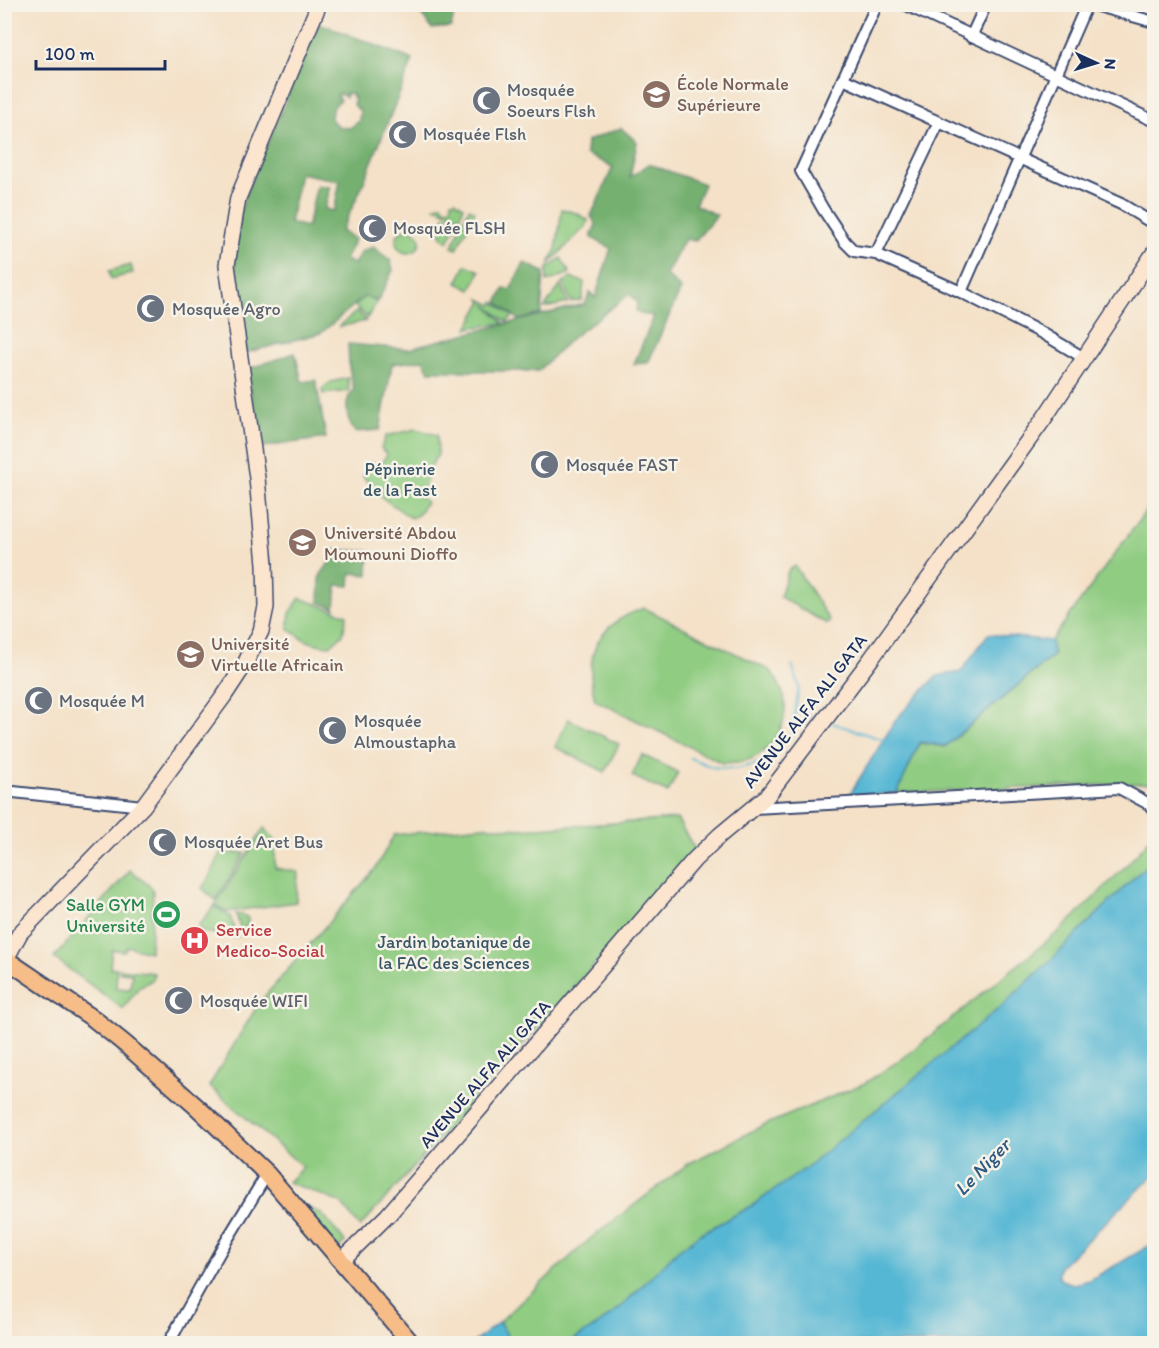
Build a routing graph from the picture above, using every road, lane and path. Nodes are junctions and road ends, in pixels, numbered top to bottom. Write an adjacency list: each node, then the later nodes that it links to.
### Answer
1 (319, 4): 19 (street)
2 (877, 4): 9 (street)
3 (904, 4): 7 (street)
4 (986, 4): 7 (street)
5 (1089, 4): 6 (street); 8 (street)
6 (1155, 22)
7 (971, 37): 8 (street)
8 (1055, 76): 10 (street); 12 (street)
9 (843, 79): 11 (street); 15 (street)
10 (1155, 121)
11 (939, 122): 12 (street); 15 (street)
12 (1019, 158): 13 (street); 16 (street)
13 (1155, 224)
14 (1155, 253): 17 (street, AVENUE ALFA ALI GATA)
15 (876, 254): 16 (street)
16 (961, 292): 17 (street)
17 (1084, 358): 20 (street, AVENUE ALFA ALI GATA)
18 (4, 791): 19 (street)
19 (143, 806): 22 (street)
20 (753, 808): 21 (street); 24 (street, AVENUE ALFA ALI GATA)
21 (1155, 810)
22 (5, 959): 23 (main road)
23 (267, 1174): 24 (main road); 25 (street)
24 (342, 1260): 26 (main road)
25 (168, 1344)
26 (412, 1344)

